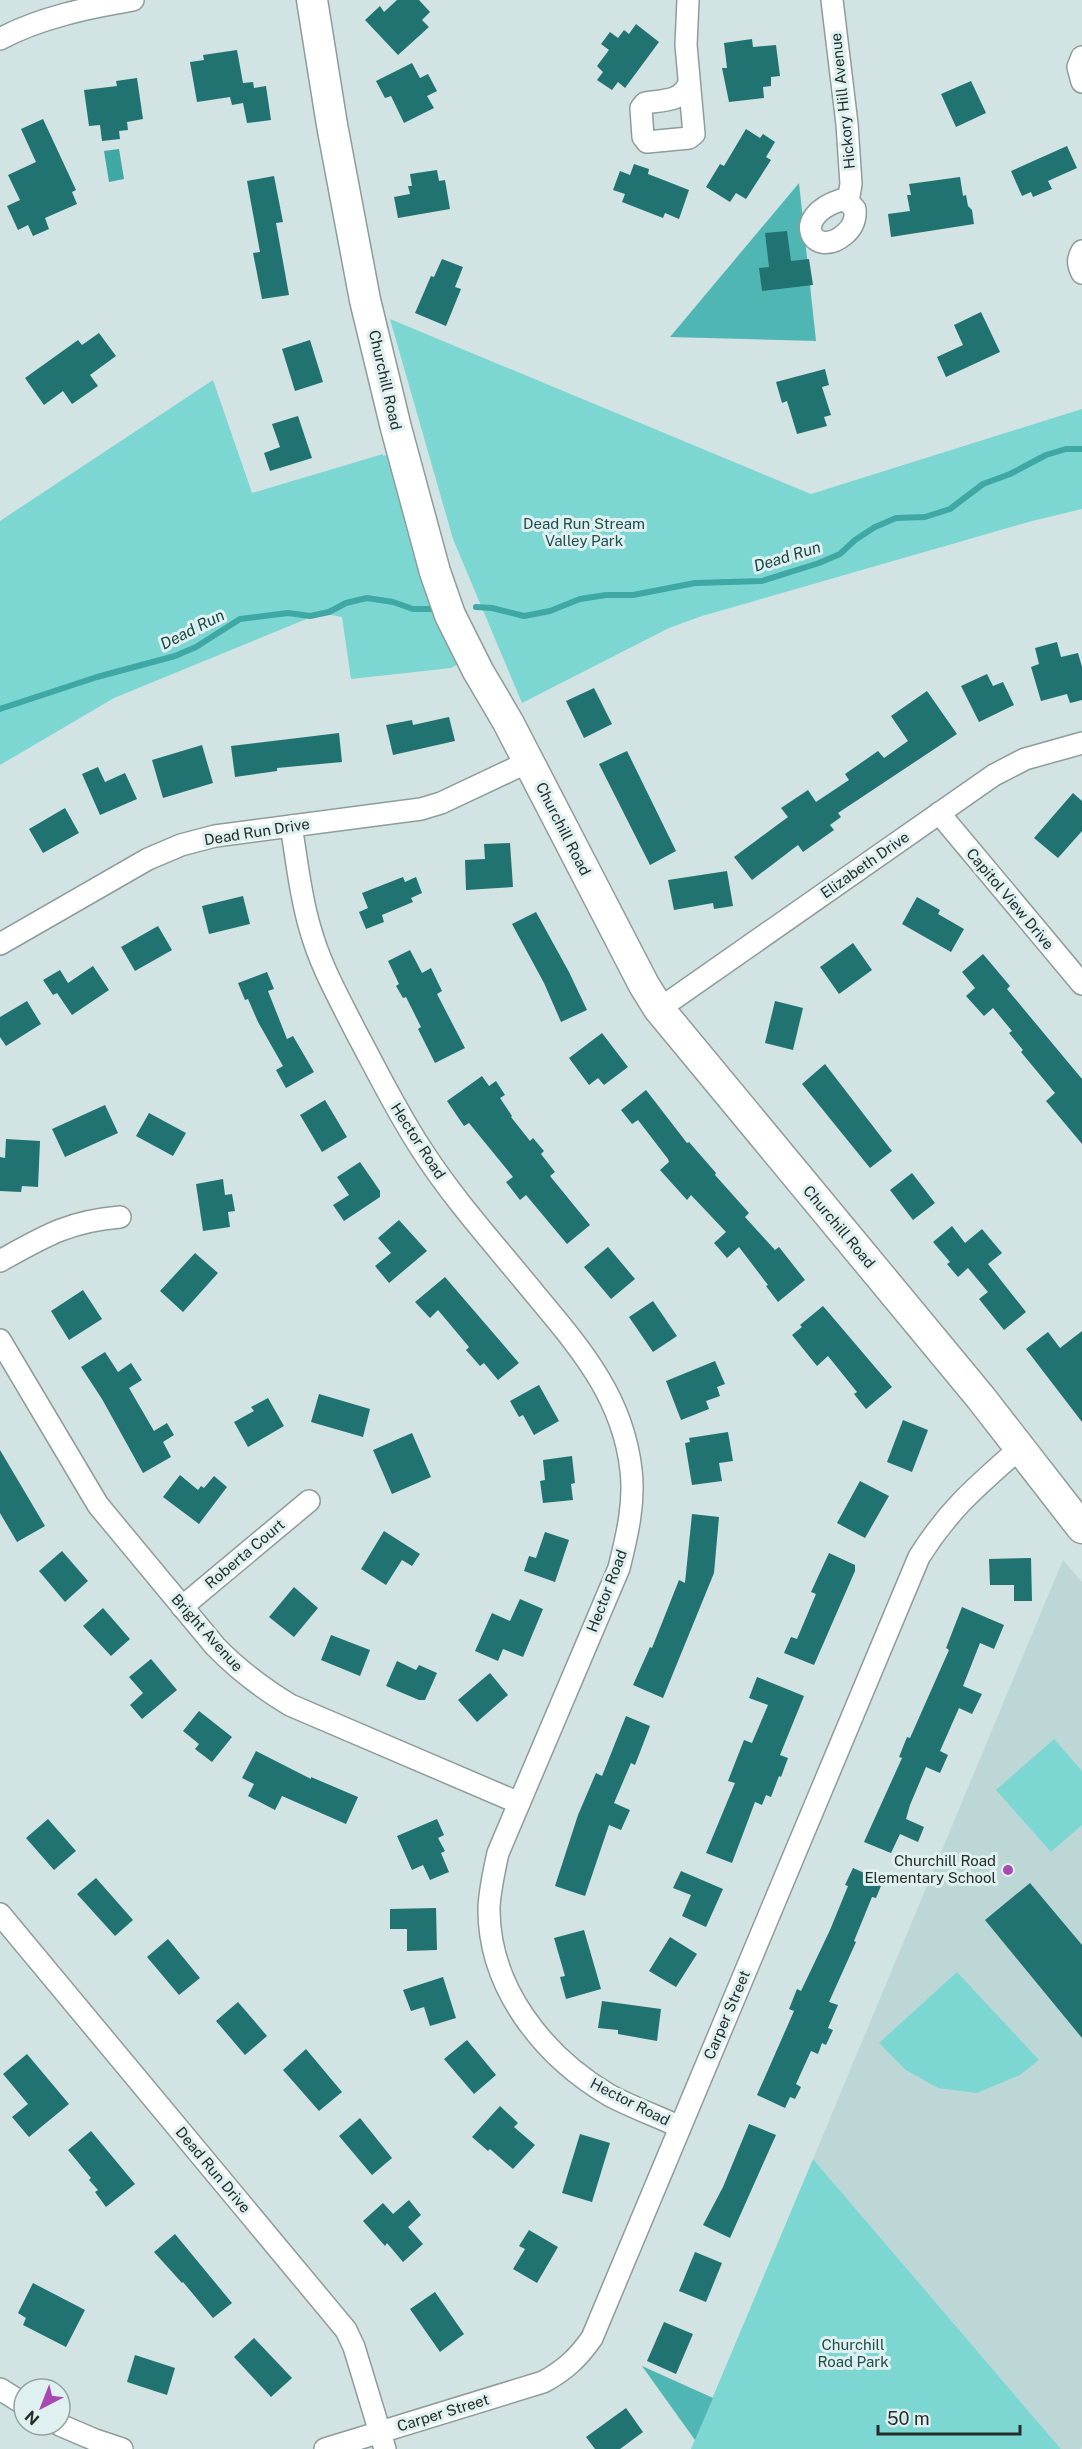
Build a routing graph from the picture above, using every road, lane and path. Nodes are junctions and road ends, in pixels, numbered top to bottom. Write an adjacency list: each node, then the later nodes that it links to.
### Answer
1 (133, 0): 5 (street)
2 (312, 0): 13 (street, Churchill Road)
3 (688, 0): 8 (street)
4 (832, 0): 9 (street, Hickory Hill Avenue)
5 (0, 39)
6 (1082, 57): 7 (street)
7 (1082, 82)
8 (689, 83)
9 (848, 202)
10 (1082, 251): 11 (street)
11 (1082, 273)
12 (1082, 743): 14 (street, Elizabeth Drive)
13 (528, 762): 15 (street, Dead Run Drive); 18 (street, Churchill Road)
14 (939, 813): 17 (street, Capitol View Drive); 18 (street, Elizabeth Drive)
15 (291, 826): 16 (street, Dead Run Drive); 26 (street, Hector Road)
16 (0, 944)
17 (1082, 984)
18 (659, 1009): 22 (street, Churchill Road)
19 (120, 1217): 20 (street)
20 (0, 1261)
21 (0, 1340): 25 (street, Bright Avenue)
22 (1020, 1448): 24 (street, Churchill Road); 28 (street, Carper Street)
23 (309, 1501): 25 (street, Roberta Court)
24 (1082, 1528)
25 (182, 1606): 26 (street, Bright Avenue)
26 (519, 1803): 28 (street, Hector Road)
27 (0, 1914): 30 (street, Dead Run Drive)
28 (680, 2127): 30 (street, Carper Street)
29 (72, 2430): 31 (street)
30 (382, 2441): 32 (street, Carper Street)
31 (122, 2449)
32 (325, 2449)

